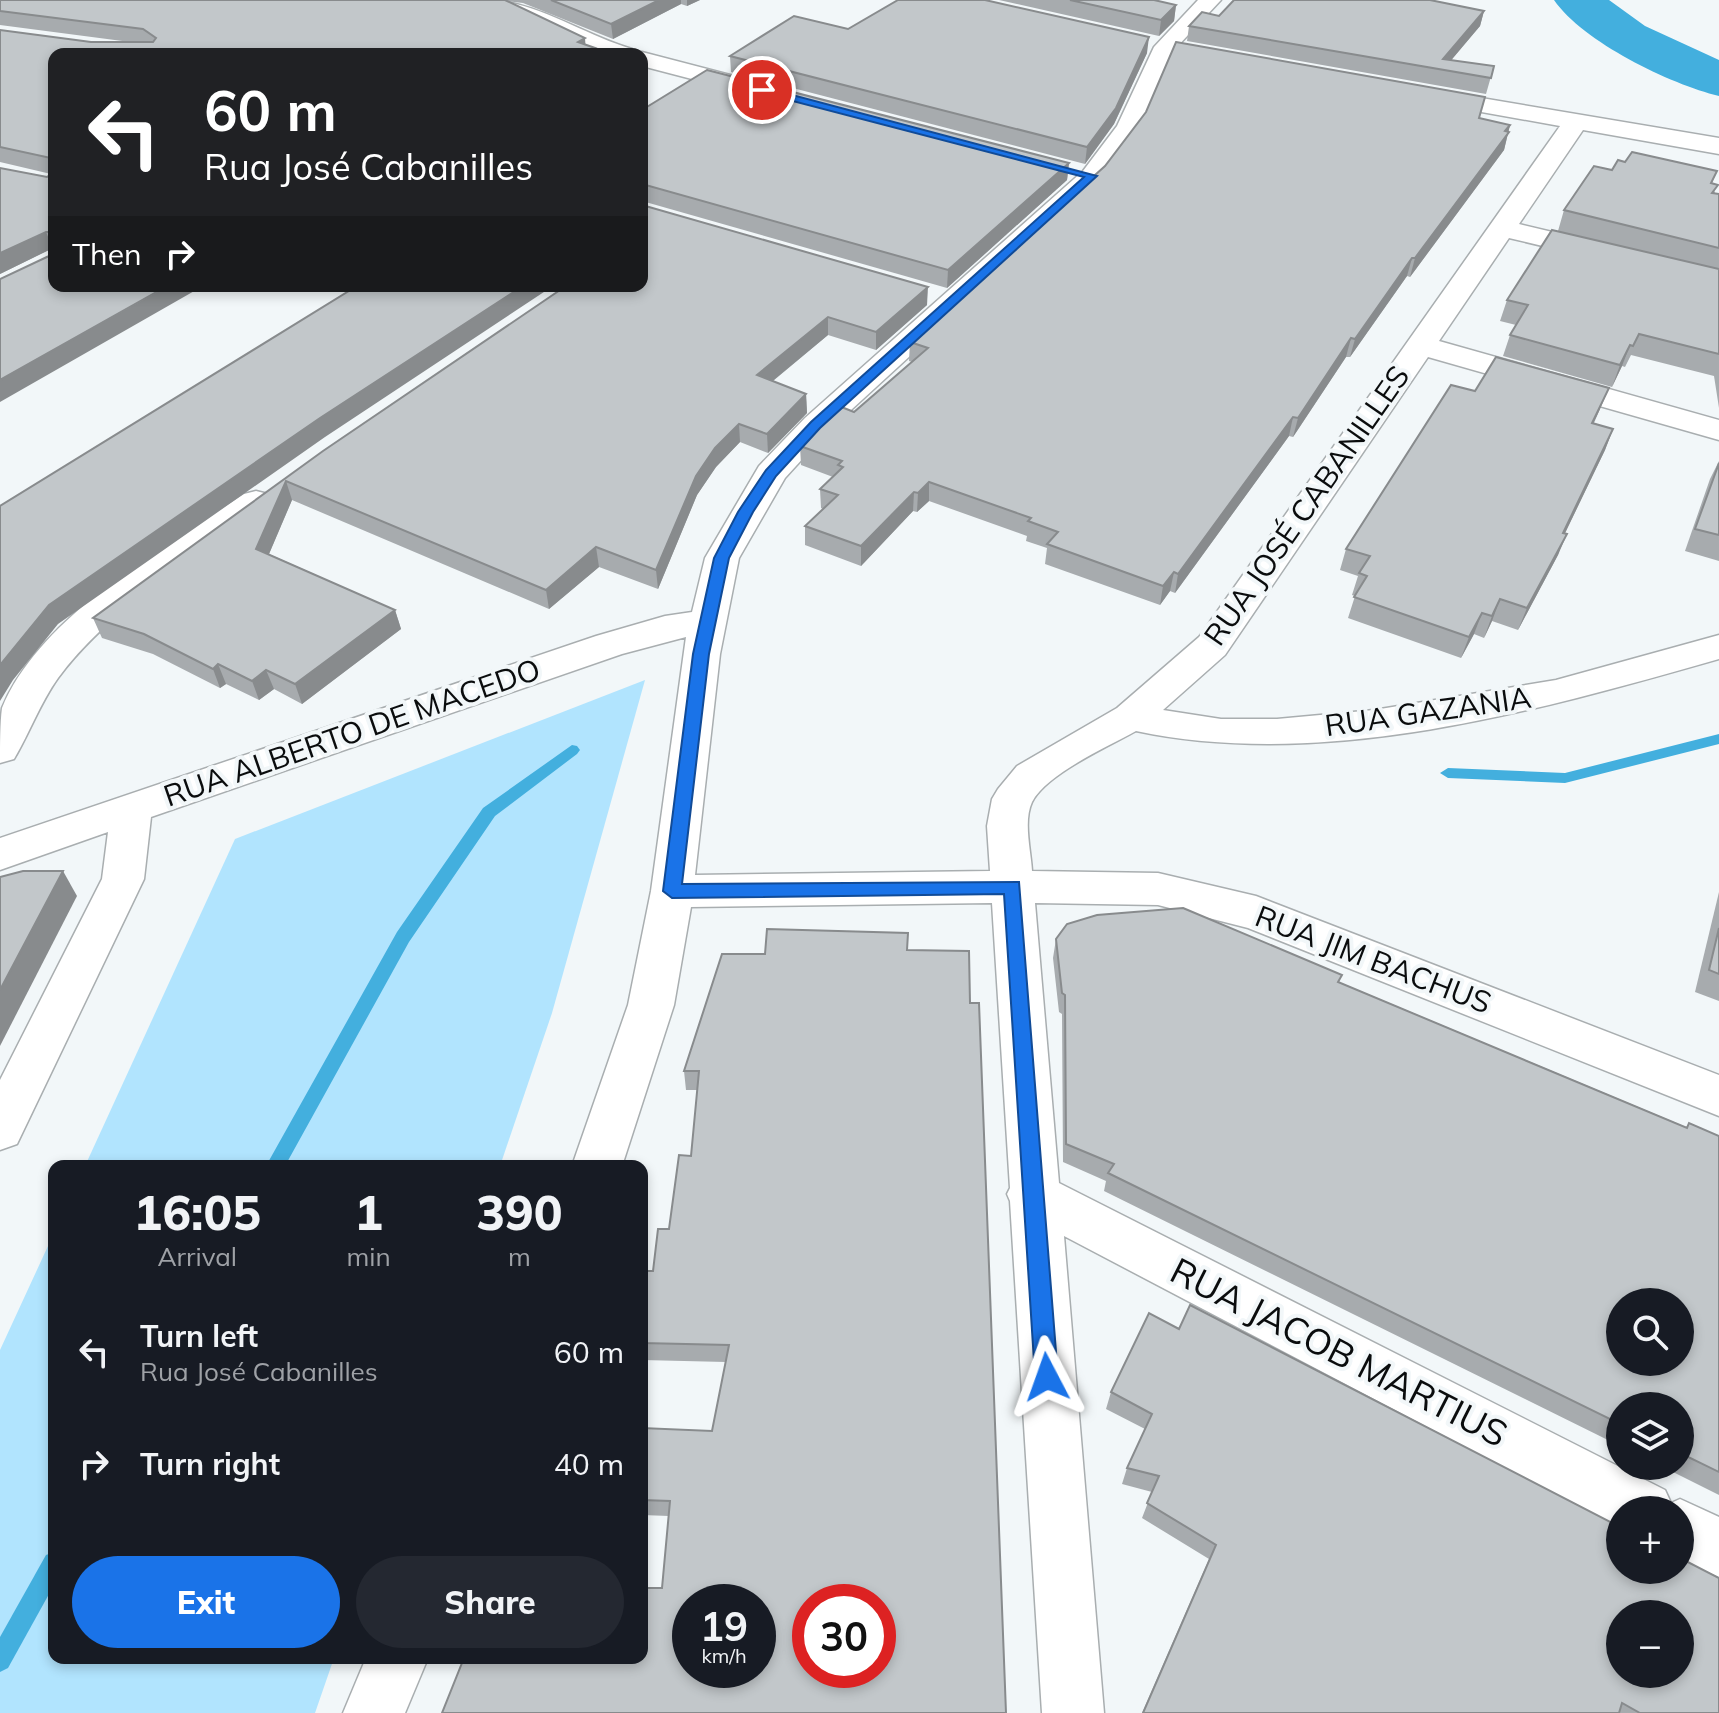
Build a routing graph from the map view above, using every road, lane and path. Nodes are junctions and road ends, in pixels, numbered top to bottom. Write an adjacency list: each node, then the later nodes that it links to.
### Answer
1 (495, 0): 3 (street)
2 (1210, 0): 14 (street)
3 (604, 48)
4 (648, 61): 6 (street)
5 (1409, 93): 7 (street)
6 (777, 94)
7 (1575, 123): 8 (street); 9 (street, RUA JOSÉ CABANILLES)
8 (1719, 146)
9 (1503, 228): 10 (street); 11 (street, RUA JOSÉ CABANILLES)
10 (1626, 259)
11 (1419, 345): 12 (street); 16 (street, RUA JOSÉ CABANILLES)
12 (1719, 430)
13 (278, 485): 17 (street)
14 (707, 622): 18 (street, RUA ALBERTO DE MACEDO); 21 (street)
15 (1719, 647): 16 (street, RUA GAZANIA)
16 (1131, 717): 20 (street, RUA JOSÉ CABANILLES)
17 (0, 749)
18 (132, 809): 19 (street, RUA ALBERTO DE MACEDO); 23 (street)
19 (0, 854)
20 (1012, 887): 21 (street); 22 (street, RUA JIM BACHUS); 25 (street, RUA JOSÉ CABANILLES)
21 (672, 891): 24 (street)
22 (1719, 1096)
23 (0, 1129)
24 (599, 1160)
25 (1032, 1194): 26 (street, RUA JACOB MARTIUS); 31 (street, RUA JOSÉ CABANILLES)
26 (1618, 1496)
27 (1694, 1535): 28 (street)
28 (1719, 1548)
29 (394, 1664): 30 (street)
30 (374, 1713)
31 (1073, 1713)

